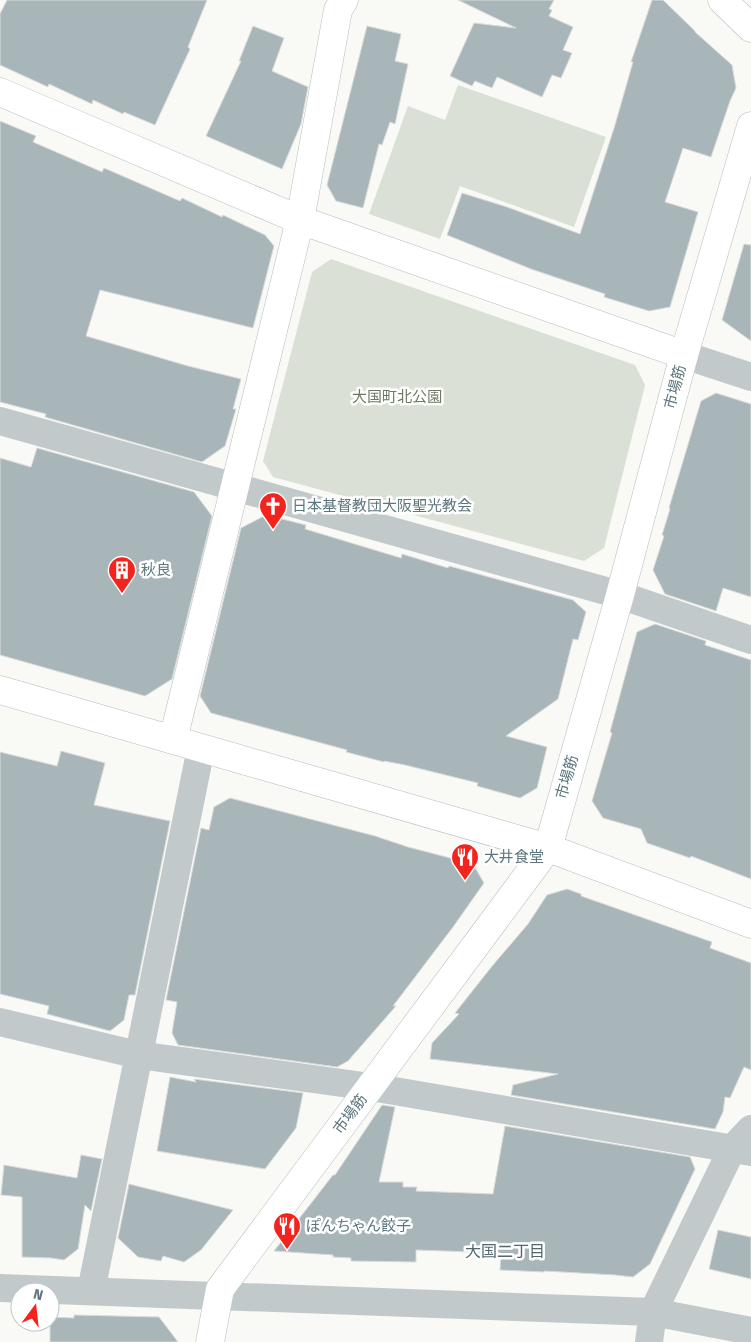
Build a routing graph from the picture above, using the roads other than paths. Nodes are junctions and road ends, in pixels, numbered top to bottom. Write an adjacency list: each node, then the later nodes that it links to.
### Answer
1 (722, 0): 3 (street)
2 (338, 3): 6 (street)
3 (751, 28)
4 (0, 92): 6 (street)
5 (751, 126): 7 (street, 市場筋)
6 (300, 220): 7 (street); 10 (street)
7 (684, 355): 8 (street); 11 (street, 市場筋)
8 (751, 377)
9 (0, 421): 10 (street)
10 (235, 486): 11 (street); 14 (street)
11 (620, 594): 12 (street); 16 (street, 市場筋)
12 (751, 640)
13 (0, 690): 14 (street)
14 (173, 740): 15 (street)
15 (201, 748): 16 (street); 19 (street)
16 (548, 848): 17 (street); 20 (street, 市場筋)
17 (751, 924)
18 (0, 1022): 19 (street)
19 (138, 1055): 20 (street); 24 (street)
20 (370, 1087): 22 (street); 25 (street, 市場筋)
21 (751, 1129): 22 (street)
22 (742, 1150): 26 (street)
23 (0, 1288): 24 (street)
24 (92, 1291): 25 (street)
25 (220, 1296): 26 (street); 28 (street, 市場筋)
26 (653, 1312): 27 (street); 29 (street)
27 (751, 1332)
28 (210, 1342)
29 (649, 1342)

